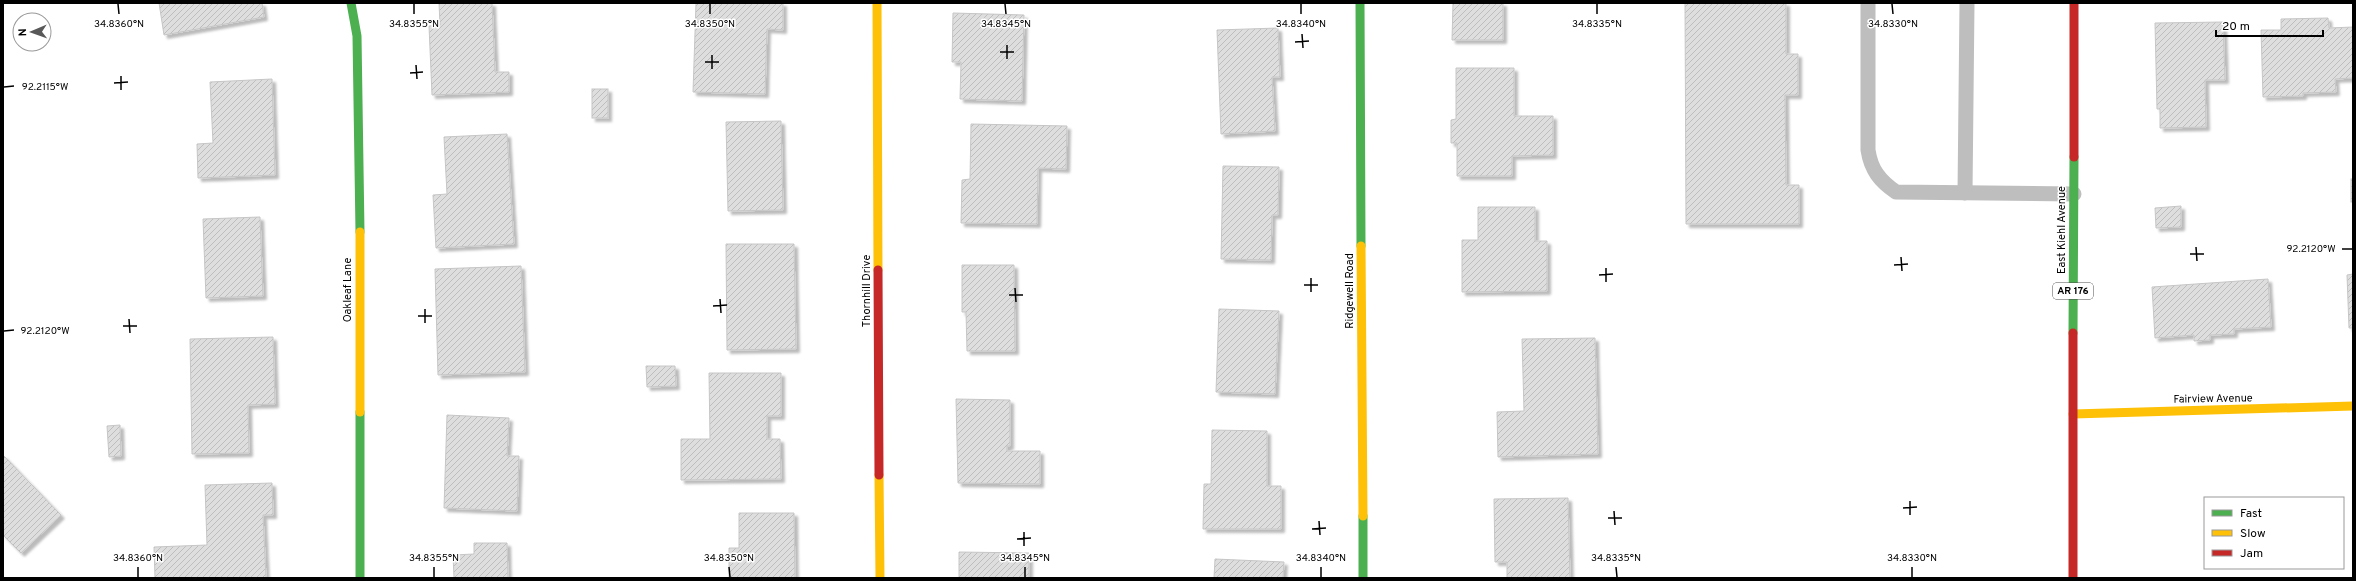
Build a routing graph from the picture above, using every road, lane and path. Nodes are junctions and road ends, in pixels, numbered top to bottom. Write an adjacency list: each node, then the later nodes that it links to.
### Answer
1 (351, 3): 11 (street, Oakleaf Lane)
2 (878, 3): 12 (street, Thornhill Drive)
3 (1360, 3): 13 (street, Ridgewell Road)
4 (1868, 3): 7 (lane)
5 (1968, 3): 7 (lane)
6 (2074, 3): 8 (street, East Kiehl Avenue / AR 176)
7 (1965, 193): 8 (lane)
8 (2074, 194): 10 (street, East Kiehl Avenue / AR 176)
9 (2353, 406): 10 (street, Fairview Avenue)
10 (2073, 414): 14 (street, East Kiehl Avenue / AR 176)
11 (360, 578)
12 (880, 578)
13 (1363, 578)
14 (2073, 578)

